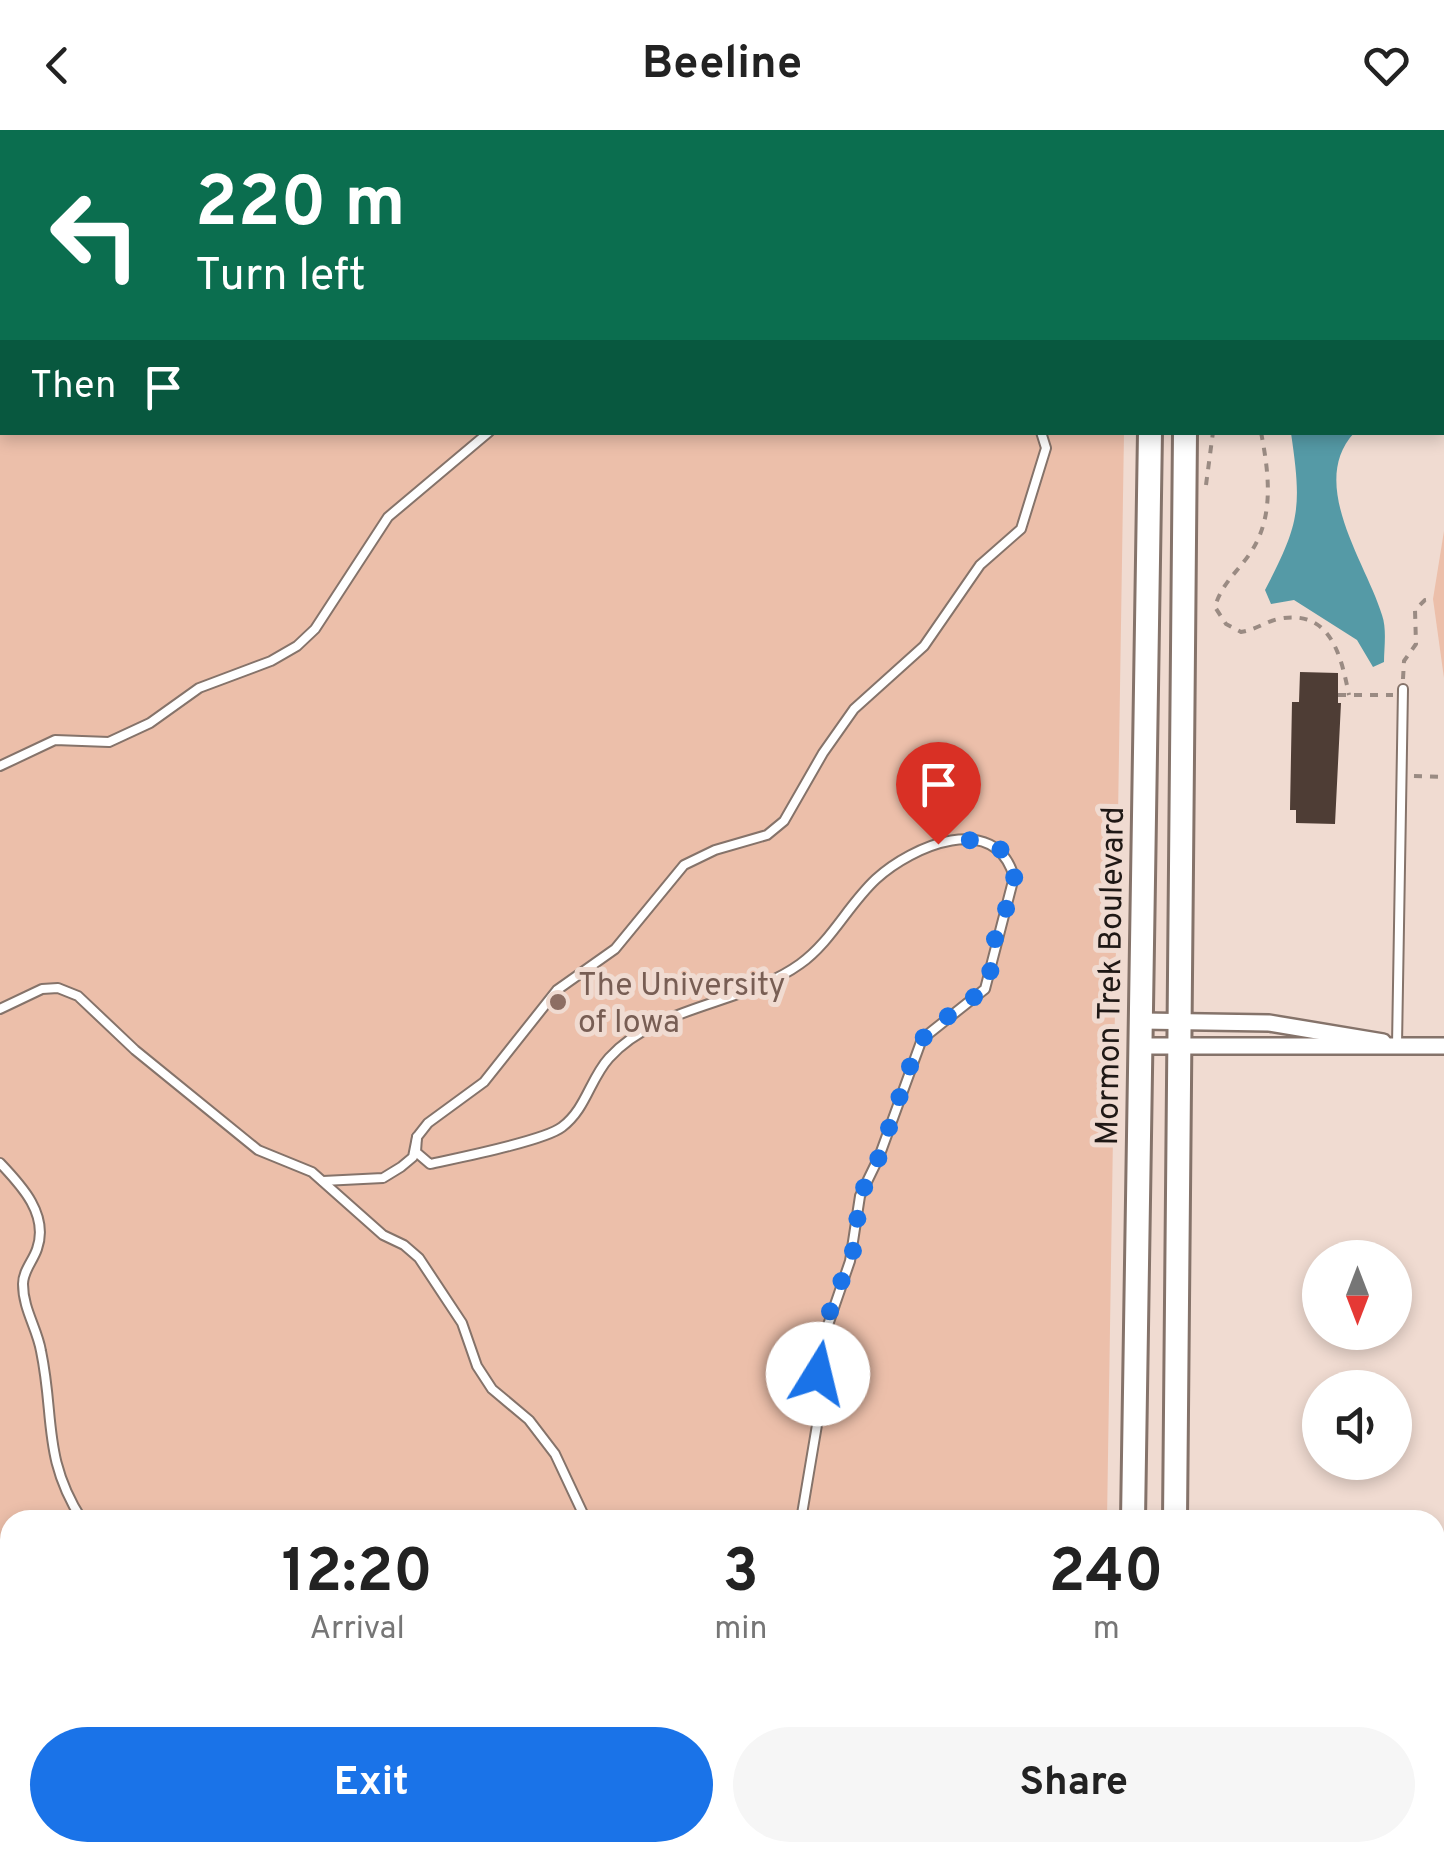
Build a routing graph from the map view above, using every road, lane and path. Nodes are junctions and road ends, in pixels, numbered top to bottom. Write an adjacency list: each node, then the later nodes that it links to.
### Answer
1 (485, 435): 10 (lane)
2 (1042, 435): 20 (lane)
3 (1150, 435): 14 (main road, Mormon Trek Boulevard)
4 (1185, 435): 15 (main road)
5 (1262, 435): 9 (path)
6 (1433, 599): 7 (path)
7 (1403, 692): 9 (path); 11 (lane)
8 (1338, 694): 9 (path)
9 (1349, 694)
10 (0, 766)
11 (1401, 776): 12 (path); 16 (lane)
12 (1444, 777)
13 (0, 1009): 22 (lane)
14 (1142, 1021): 15 (street); 17 (main road, Mormon Trek Boulevard)
15 (1178, 1021): 16 (street); 18 (main road)
16 (1397, 1045): 18 (street); 19 (street)
17 (1141, 1046): 18 (street); 26 (main road, Mormon Trek Boulevard)
18 (1178, 1046): 27 (main road)
19 (1444, 1046)
20 (417, 1137): 22 (lane); 25 (lane)
21 (0, 1163): 23 (lane)
22 (323, 1181): 24 (lane)
23 (76, 1510)
24 (581, 1510)
25 (803, 1510)
26 (1133, 1510)
27 (1175, 1510)

